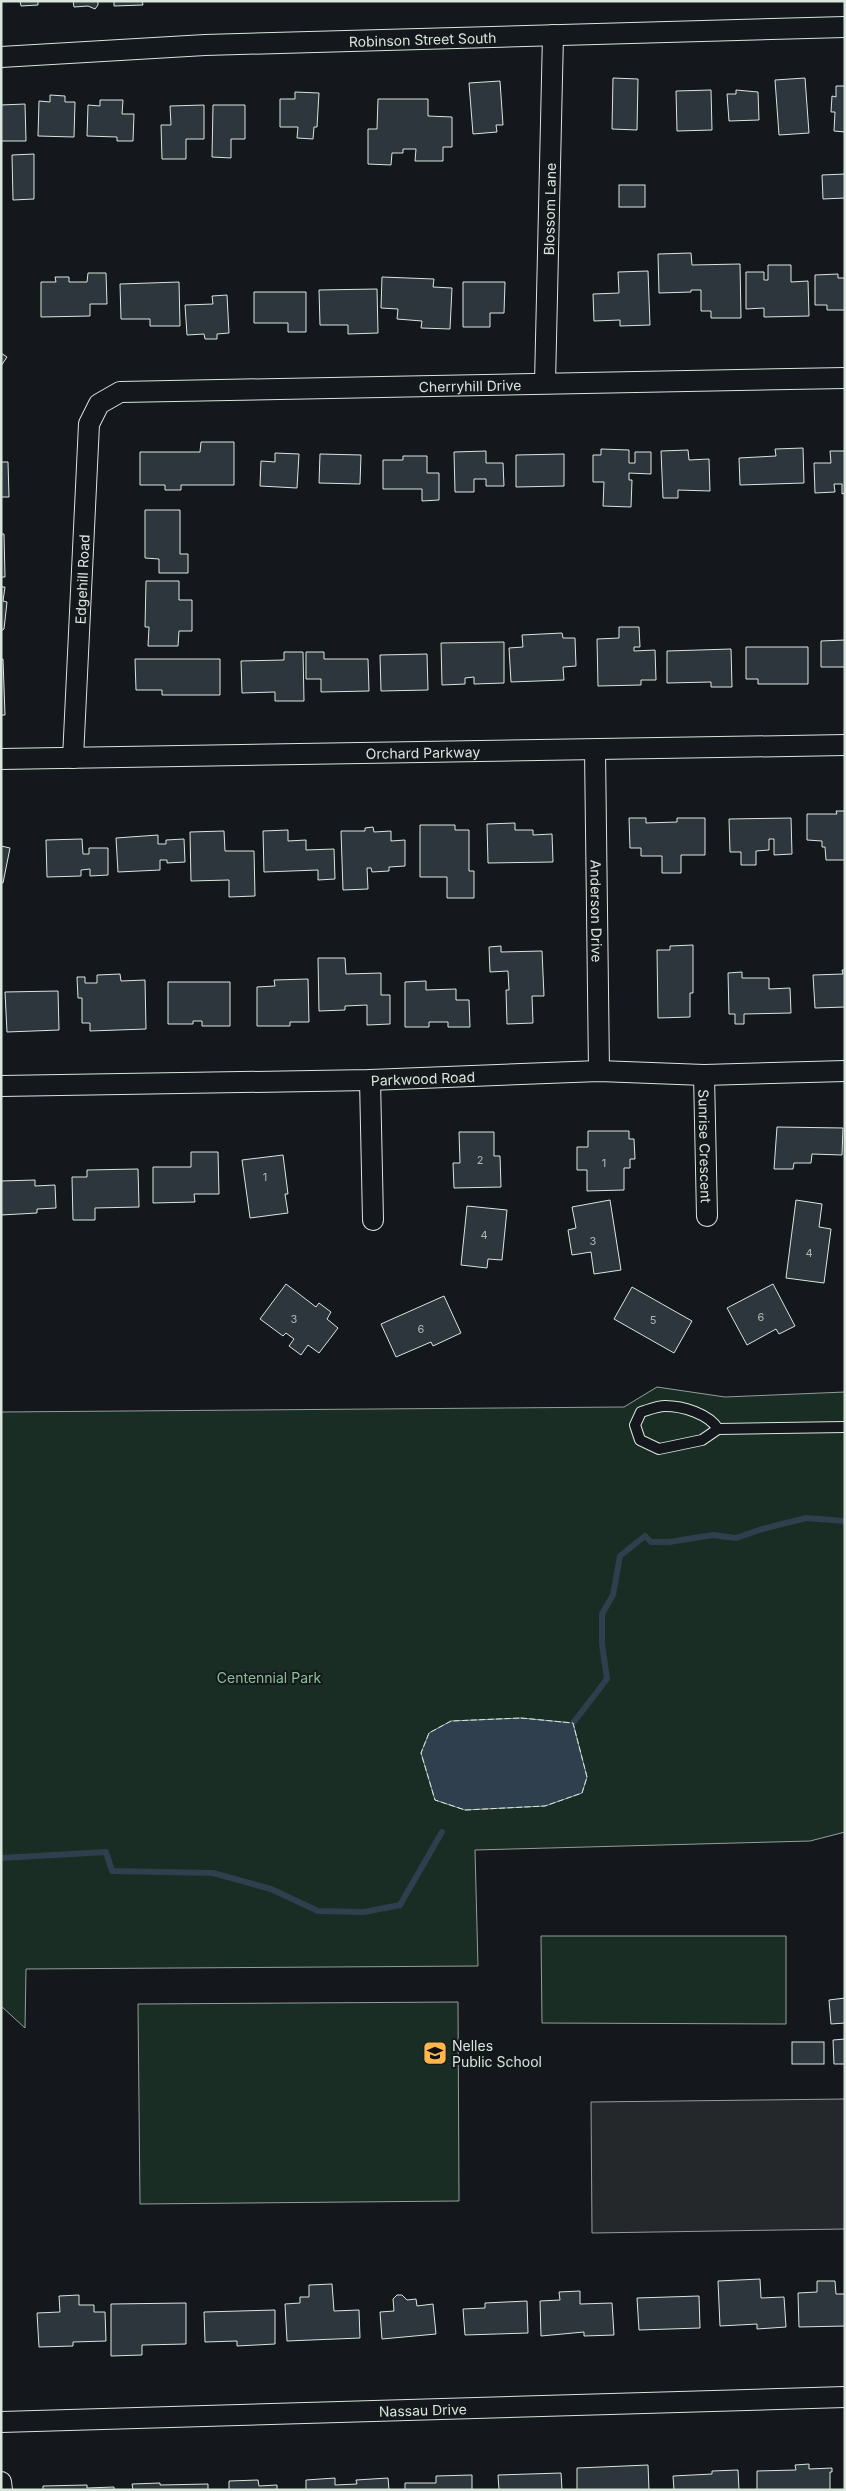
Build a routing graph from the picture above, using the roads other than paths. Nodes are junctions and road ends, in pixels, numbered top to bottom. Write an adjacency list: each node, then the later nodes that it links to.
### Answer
1 (845, 27): 2 (street, Robinson Street South)
2 (553, 35): 3 (street, Robinson Street South); 5 (street, Blossom Lane)
3 (1, 57)
4 (845, 378): 5 (street, Cherryhill Drive)
5 (545, 383): 6 (street, Cherryhill Drive)
6 (99, 404): 9 (street, Edgehill Road)
7 (845, 745): 8 (street, Orchard Parkway)
8 (595, 750): 9 (street, Orchard Parkway); 11 (street, Anderson Drive)
9 (73, 758): 10 (street, Orchard Parkway)
10 (1, 759)
11 (599, 1071): 13 (street, Parkwood Road); 14 (street, Parkwood Road)
12 (845, 1071): 13 (street, Parkwood Road)
13 (704, 1075): 16 (street, Sunrise Crescent)
14 (370, 1080): 15 (street, Parkwood Road); 17 (street)
15 (1, 1086)
16 (707, 1216)
17 (373, 1220)
18 (845, 1427): 19 (lane)
19 (718, 1429): 19 (lane)
20 (845, 2397): 21 (street, Nassau Drive)
21 (1, 2422)
22 (1, 2482): 23 (street)
23 (2, 2490)

